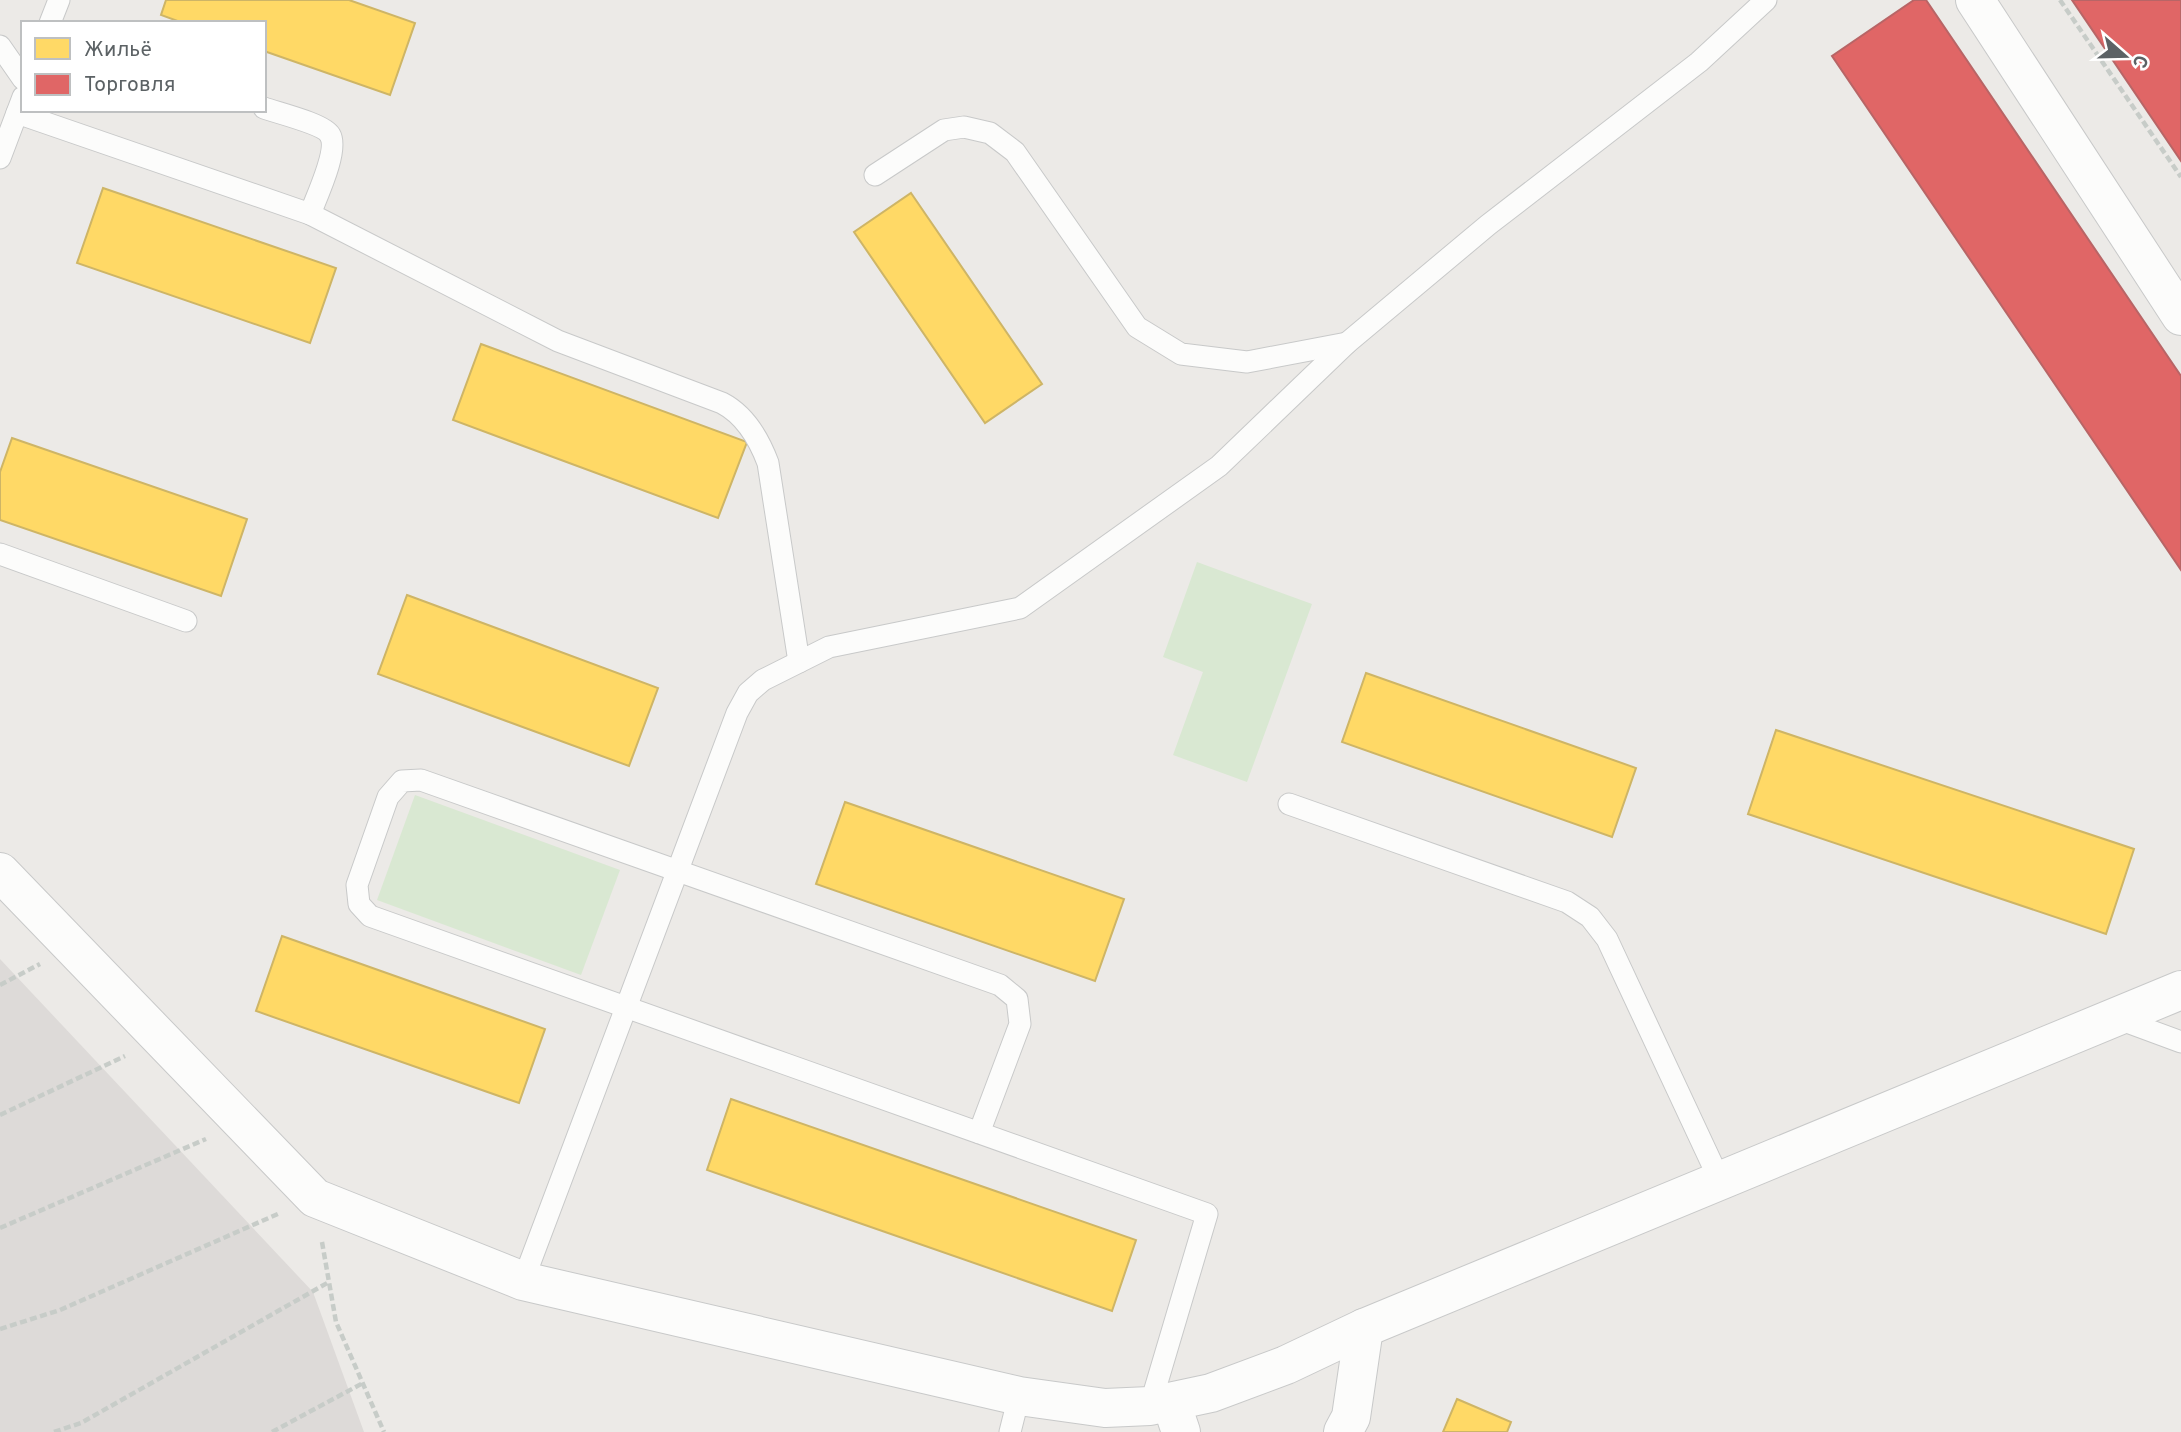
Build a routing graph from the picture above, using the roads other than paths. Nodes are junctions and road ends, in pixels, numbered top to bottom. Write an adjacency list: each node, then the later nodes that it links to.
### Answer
1 (59, 0): 4 (lane)
2 (1766, 0): 14 (lane)
3 (1975, 0): 13 (street)
4 (51, 21)
5 (0, 46): 6 (lane)
6 (21, 76)
7 (20, 105): 10 (lane)
8 (266, 109): 12 (lane)
9 (39, 112): 12 (lane)
10 (0, 158)
11 (875, 175): 14 (lane)
12 (310, 214): 17 (lane)
13 (2181, 316)
14 (1347, 344): 17 (lane)
15 (0, 554): 16 (lane)
16 (186, 621)
17 (799, 662): 20 (lane)
18 (1289, 804): 26 (lane)
19 (0, 872): 27 (street)
20 (677, 872): 22 (lane); 22 (lane); 25 (lane)
21 (2181, 990): 23 (street)
22 (626, 1007): 25 (lane); 27 (lane)
23 (2116, 1018): 24 (lane); 26 (street)
24 (2181, 1042)
25 (979, 1133): 29 (lane)
26 (1720, 1181): 28 (street)
27 (523, 1281): 30 (street)
28 (1364, 1328): 29 (street); 31 (street)
29 (1168, 1413): 30 (street)
30 (1015, 1414)
31 (1343, 1432)

